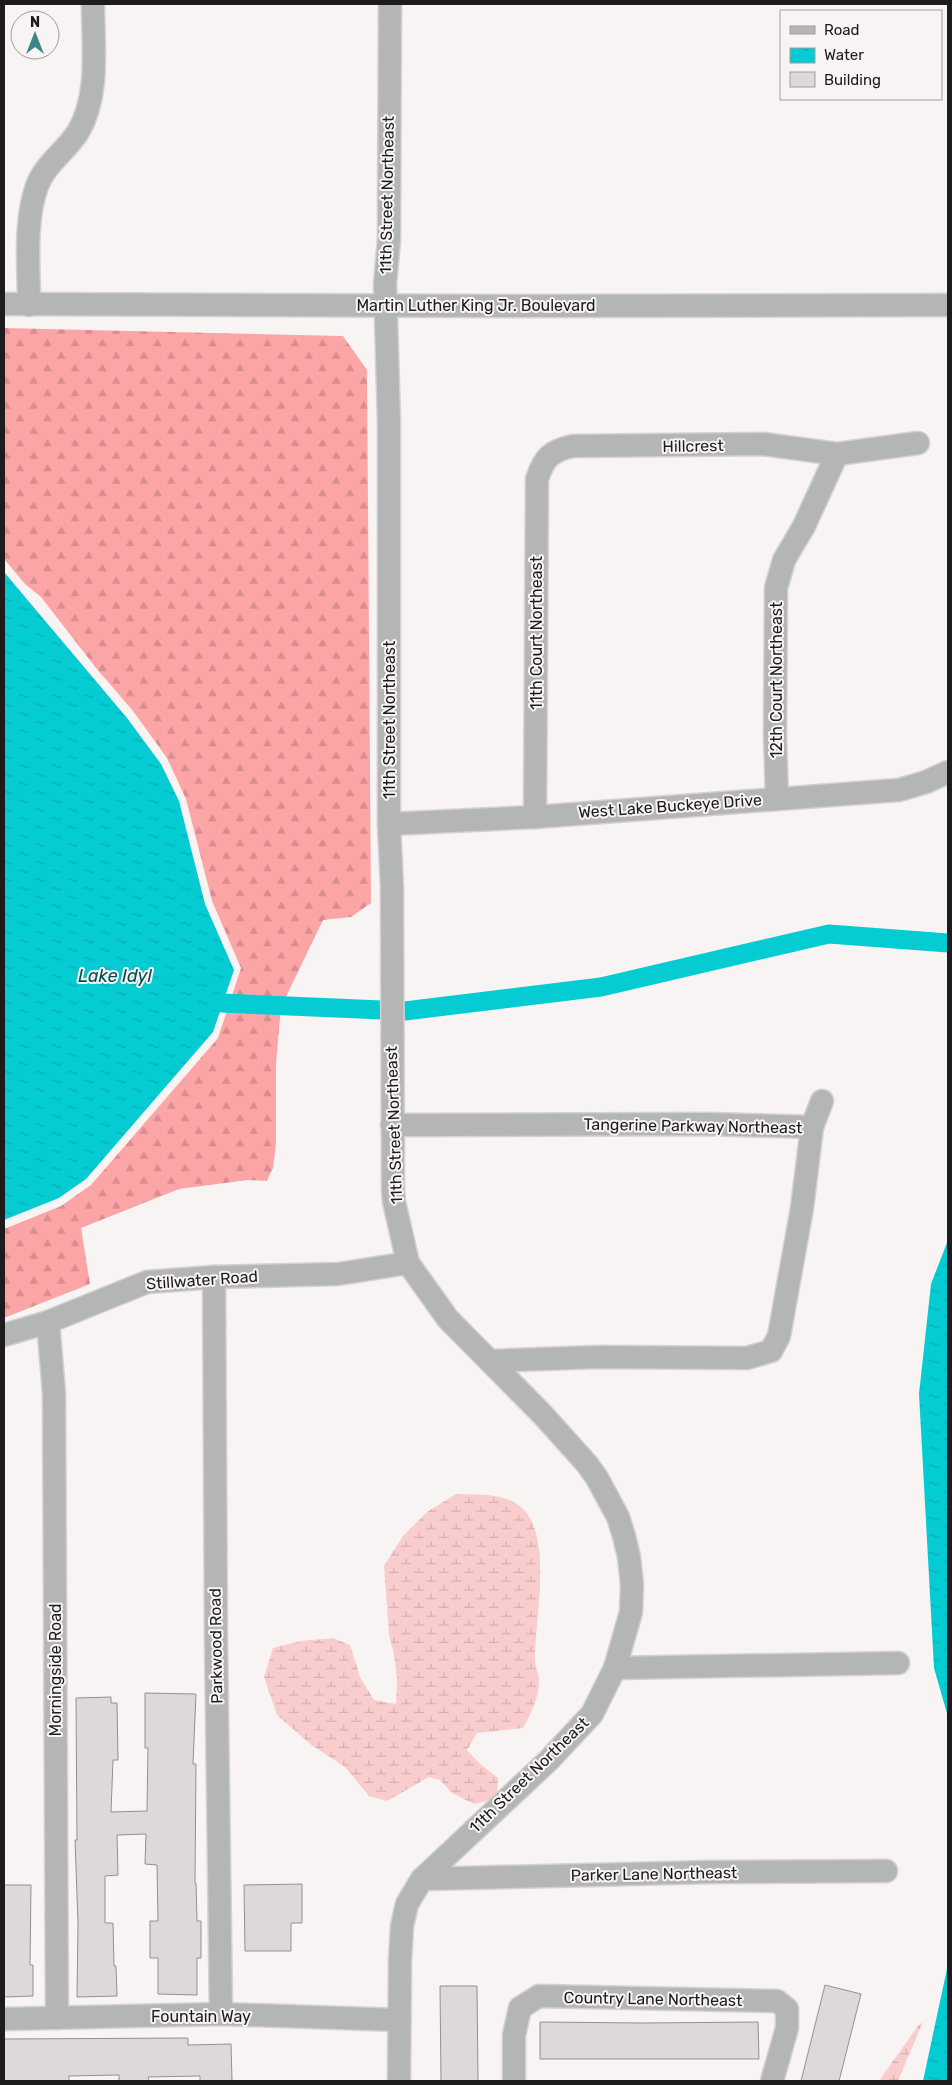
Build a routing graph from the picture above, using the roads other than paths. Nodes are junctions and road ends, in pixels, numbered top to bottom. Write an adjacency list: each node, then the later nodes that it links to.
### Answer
1 (93, 4): 4 (street)
2 (390, 4): 6 (street, 11th Street Northeast)
3 (4, 304): 4 (street, Martin Luther King Jr. Boulevard)
4 (30, 304): 6 (street, Martin Luther King Jr. Boulevard)
5 (948, 304): 6 (street, Martin Luther King Jr. Boulevard)
6 (385, 305): 13 (street, 11th Street Northeast)
7 (918, 444): 8 (street, Hillcrest)
8 (837, 454): 9 (street, Hillcrest); 11 (street, 12th Court Northeast)
9 (551, 455): 12 (street, 11th Court Northeast)
10 (948, 772): 11 (street, West Lake Buckeye Drive)
11 (777, 798): 12 (street, West Lake Buckeye Drive)
12 (535, 817): 13 (street, West Lake Buckeye Drive)
13 (389, 824): 15 (street, 11th Street Northeast)
14 (822, 1101): 16 (street)
15 (392, 1125): 16 (street, Tangerine Parkway Northeast); 17 (street, 11th Street Northeast)
16 (812, 1127): 21 (street, Tangerine Parkway Northeast)
17 (408, 1264): 18 (street, Stillwater Road); 21 (street, 11th Street Northeast)
18 (214, 1277): 19 (street, Stillwater Road); 26 (street, Parkwood Road)
19 (48, 1322): 20 (street, Stillwater Road); 28 (street, Morningside Road)
20 (4, 1335)
21 (490, 1361): 23 (street, 11th Street Northeast)
22 (898, 1663): 23 (street)
23 (615, 1668): 25 (street, 11th Street Northeast)
24 (886, 1871): 25 (street, Parker Lane Northeast)
25 (422, 1879): 29 (street, 11th Street Northeast)
26 (221, 2014): 28 (street, Fountain Way); 29 (street, Fountain Way)
27 (4, 2018): 28 (street, Fountain Way)
28 (57, 2018)
29 (399, 2020): 30 (street, 11th Street Northeast)
30 (399, 2081)
31 (514, 2081): 32 (street, Country Lane Northeast)
32 (772, 2081)

